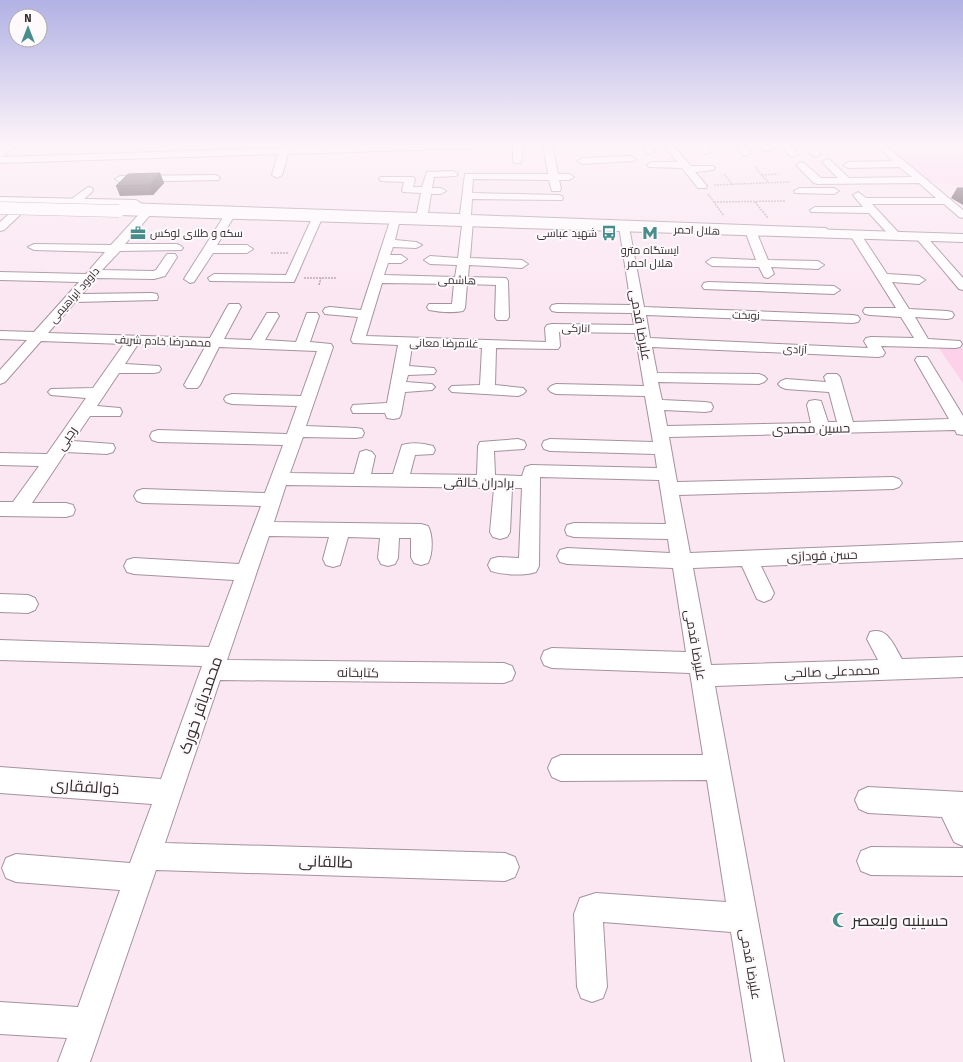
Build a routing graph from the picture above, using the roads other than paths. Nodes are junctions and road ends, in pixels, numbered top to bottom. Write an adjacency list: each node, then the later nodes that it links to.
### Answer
1 (83, 195): 11 (street)
2 (161, 195): 11 (main road)
3 (427, 195): 23 (street)
4 (558, 195): 17 (street)
5 (857, 195): 9 (street)
6 (938, 195): 10 (street)
7 (466, 196): 17 (street); 25 (street)
8 (0, 201): 11 (main road)
9 (863, 201): 10 (street); 15 (street)
10 (946, 201): 21 (street)
11 (74, 202)
12 (0, 208): 13 (main road, هلال احمر, bridge)
13 (121, 209): 16 (main road, هلال احمر); 23 (street)
14 (815, 210): 15 (street)
15 (872, 210): 29 (street)
16 (148, 212): 19 (main road); 20 (main road, هلال احمر); 38 (street, داوود ابراهیمی)
17 (561, 212): 25 (main road, هلال احمر); 26 (main road, هلال احمر); 29 (street)
18 (0, 214): 19 (main road)
19 (15, 214): 27 (street)
20 (231, 214): 22 (main road, هلال احمر); 39 (street)
21 (963, 215)
22 (318, 217): 24 (main road, هلال احمر); 50 (street)
23 (421, 218): 24 (main road, هلال احمر); 25 (main road, هلال احمر)
24 (395, 220): 34 (street)
25 (466, 221): 44 (street)
26 (624, 227): 28 (main road, هلال احمر); 75 (street, علیرضا قدمی)
27 (0, 228)
28 (750, 231): 31 (main road, هلال احمر); 46 (street)
29 (892, 232): 30 (street)
30 (963, 234)
31 (856, 235): 32 (main road, هلال احمر); 52 (street)
32 (921, 237): 33 (main road, هلال احمر); 57 (street)
33 (963, 238)
34 (388, 243): 35 (street); 41 (street)
35 (416, 245)
36 (34, 247): 38 (street)
37 (717, 247): 46 (street)
38 (116, 248): 49 (street, داوود ابراهیمی); 49 (street)
39 (209, 249): 40 (street); 53 (street)
40 (247, 249)
41 (383, 259): 42 (street); 51 (street)
42 (401, 260)
43 (430, 260): 44 (street)
44 (463, 262): 45 (street); 54 (street)
45 (522, 264)
46 (763, 264): 47 (street); 58 (street)
47 (818, 265)
48 (0, 276): 49 (street)
49 (91, 276): 61 (street, داوود ابراهیمی)
50 (214, 278)
51 (377, 278): 54 (street, هاشمی); 68 (street)
52 (883, 278): 55 (street); 67 (street)
53 (190, 279)
54 (461, 280): 63 (street); 72 (street, هاشمی)
55 (919, 280)
56 (708, 286): 58 (street)
57 (963, 286)
58 (773, 288): 59 (street); 73 (street)
59 (834, 290)
60 (152, 297): 61 (street)
61 (71, 298): 77 (street, داوود ابراهیمی)
62 (234, 307): 80 (street)
63 (434, 307)
64 (557, 308): 75 (street)
65 (330, 311): 68 (street)
66 (870, 312): 67 (street)
67 (906, 313): 69 (street); 81 (street)
68 (366, 314): 79 (street, غلامرضا معانی)
69 (948, 315)
70 (272, 316): 84 (street)
71 (312, 316): 86 (street)
72 (502, 316)
73 (785, 316): 74 (street, نوبخت); 75 (street, نوبخت)
74 (853, 319)
75 (641, 323): 81 (street, آزادی); 85 (street, انارکی); 103 (street, علیرضا قدمی)
76 (0, 336): 77 (street, محمدرضا خادم شریف)
77 (37, 337): 78 (street, محمدرضا خادم شریف); 93 (street, داوود ابراهیمی)
78 (134, 340): 80 (street, محمدرضا خادم شریف); 89 (street, رجبی)
79 (406, 342): 82 (street, غلامرضا معانی); 91 (street)
80 (216, 343): 84 (street, محمدرضا خادم شریف); 96 (street)
81 (924, 343): 83 (street)
82 (489, 344): 85 (street, غلامرضا معانی); 101 (street)
83 (955, 344)
84 (254, 345): 86 (street, محمدرضا خادم شریف)
85 (530, 345)
86 (302, 346): 87 (street, محمدرضا خادم شریف)
87 (326, 347): 107 (street, محمدباقر خورک)
88 (922, 360): 113 (street)
89 (115, 368): 90 (street); 105 (street, رجبی)
90 (154, 370)
91 (401, 370): 92 (street); 97 (street)
92 (429, 371)
93 (0, 379)
94 (759, 379): 103 (street)
95 (786, 384): 114 (street)
96 (192, 385)
97 (398, 387): 98 (street); 110 (street)
98 (427, 387)
99 (457, 389): 101 (street)
100 (556, 389): 103 (street)
101 (487, 390): 102 (street)
102 (518, 391)
103 (652, 391): 109 (street); 119 (street, علیرضا قدمی)
104 (56, 392): 105 (street)
105 (98, 393): 111 (street, رجبی)
106 (232, 399): 107 (street)
107 (307, 401): 118 (street, محمدباقر خورک)
108 (815, 405): 115 (street)
109 (705, 407)
110 (359, 409)
111 (85, 410): 112 (street); 122 (street, رجبی)
112 (114, 412)
113 (962, 426): 114 (street, حسین محمدی)
114 (847, 427): 115 (street, حسین محمدی)
115 (820, 428): 119 (street, حسین محمدی)
116 (356, 433): 118 (street)
117 (158, 436): 118 (street)
118 (295, 436): 134 (street, محمدباقر خورک)
119 (661, 440): 121 (street, حسین محمدی); 130 (street, علیرضا قدمی)
120 (518, 445): 131 (street)
121 (550, 445)
122 (61, 446): 123 (street); 127 (street, رجبی)
123 (107, 448)
124 (427, 450): 129 (street)
125 (366, 456): 128 (street)
126 (0, 459): 127 (street)
127 (51, 460): 136 (street, رجبی)
128 (361, 480): 129 (street, برادران خالقی); 134 (street, برادران خالقی)
129 (400, 481): 131 (street, برادران خالقی)
130 (668, 481): 132 (street, برادران خالقی); 133 (street); 143 (street, علیرضا قدمی)
131 (494, 482): 132 (street, برادران خالقی); 142 (street)
132 (531, 482): 151 (street)
133 (893, 482)
134 (276, 490): 135 (street, برادران خالقی); 138 (street, محمدباقر خورک)
135 (143, 496)
136 (9, 509): 137 (street)
137 (66, 510)
138 (262, 529): 139 (street); 153 (street, محمدباقر خورک)
139 (340, 530): 141 (street); 149 (street)
140 (574, 530): 143 (street)
141 (390, 531): 146 (street); 147 (street)
142 (500, 532)
143 (677, 532): 150 (street, علیرضا قدمی)
144 (963, 550): 148 (street, حسن فودازی)
145 (567, 556): 150 (street, حسن فودازی)
146 (420, 557)
147 (388, 558)
148 (748, 558): 150 (street, حسن فودازی); 154 (street)
149 (333, 559)
150 (682, 561): 163 (street, علیرضا قدمی)
151 (498, 565)
152 (134, 566): 153 (street)
153 (246, 573): 160 (street, محمدباقر خورک)
154 (764, 593)
155 (0, 603): 156 (street)
156 (28, 604)
157 (878, 639): 162 (street)
158 (0, 650): 160 (street, کتابخانه)
159 (552, 658): 163 (street, محمدعلی صالحی)
160 (214, 664): 164 (street, کتابخانه); 168 (street, محمدباقر خورک)
161 (963, 667): 162 (street, محمدعلی صالحی)
162 (896, 669): 163 (street, محمدعلی صالحی)
163 (700, 670): 166 (street, علیرضا قدمی)
164 (504, 673)
165 (561, 768): 166 (street)
166 (717, 768): 177 (street, علیرضا قدمی)
167 (0, 780): 168 (street, ذوالفقاری)
168 (169, 792): 174 (street, محمدباقر خورک)
169 (868, 800): 170 (street)
170 (957, 804): 171 (street)
171 (963, 833)
172 (871, 861): 173 (street)
173 (963, 862)
174 (143, 867): 175 (street, طالقانی); 176 (street, طالقانی); 180 (street, محمدباقر خورک)
175 (505, 867)
176 (16, 868)
177 (743, 918): 178 (street); 182 (street, علیرضا قدمی)
178 (592, 987)
179 (0, 1018): 180 (street)
180 (88, 1023): 181 (street, محمدباقر خورک)
181 (74, 1062)
182 (768, 1062)

